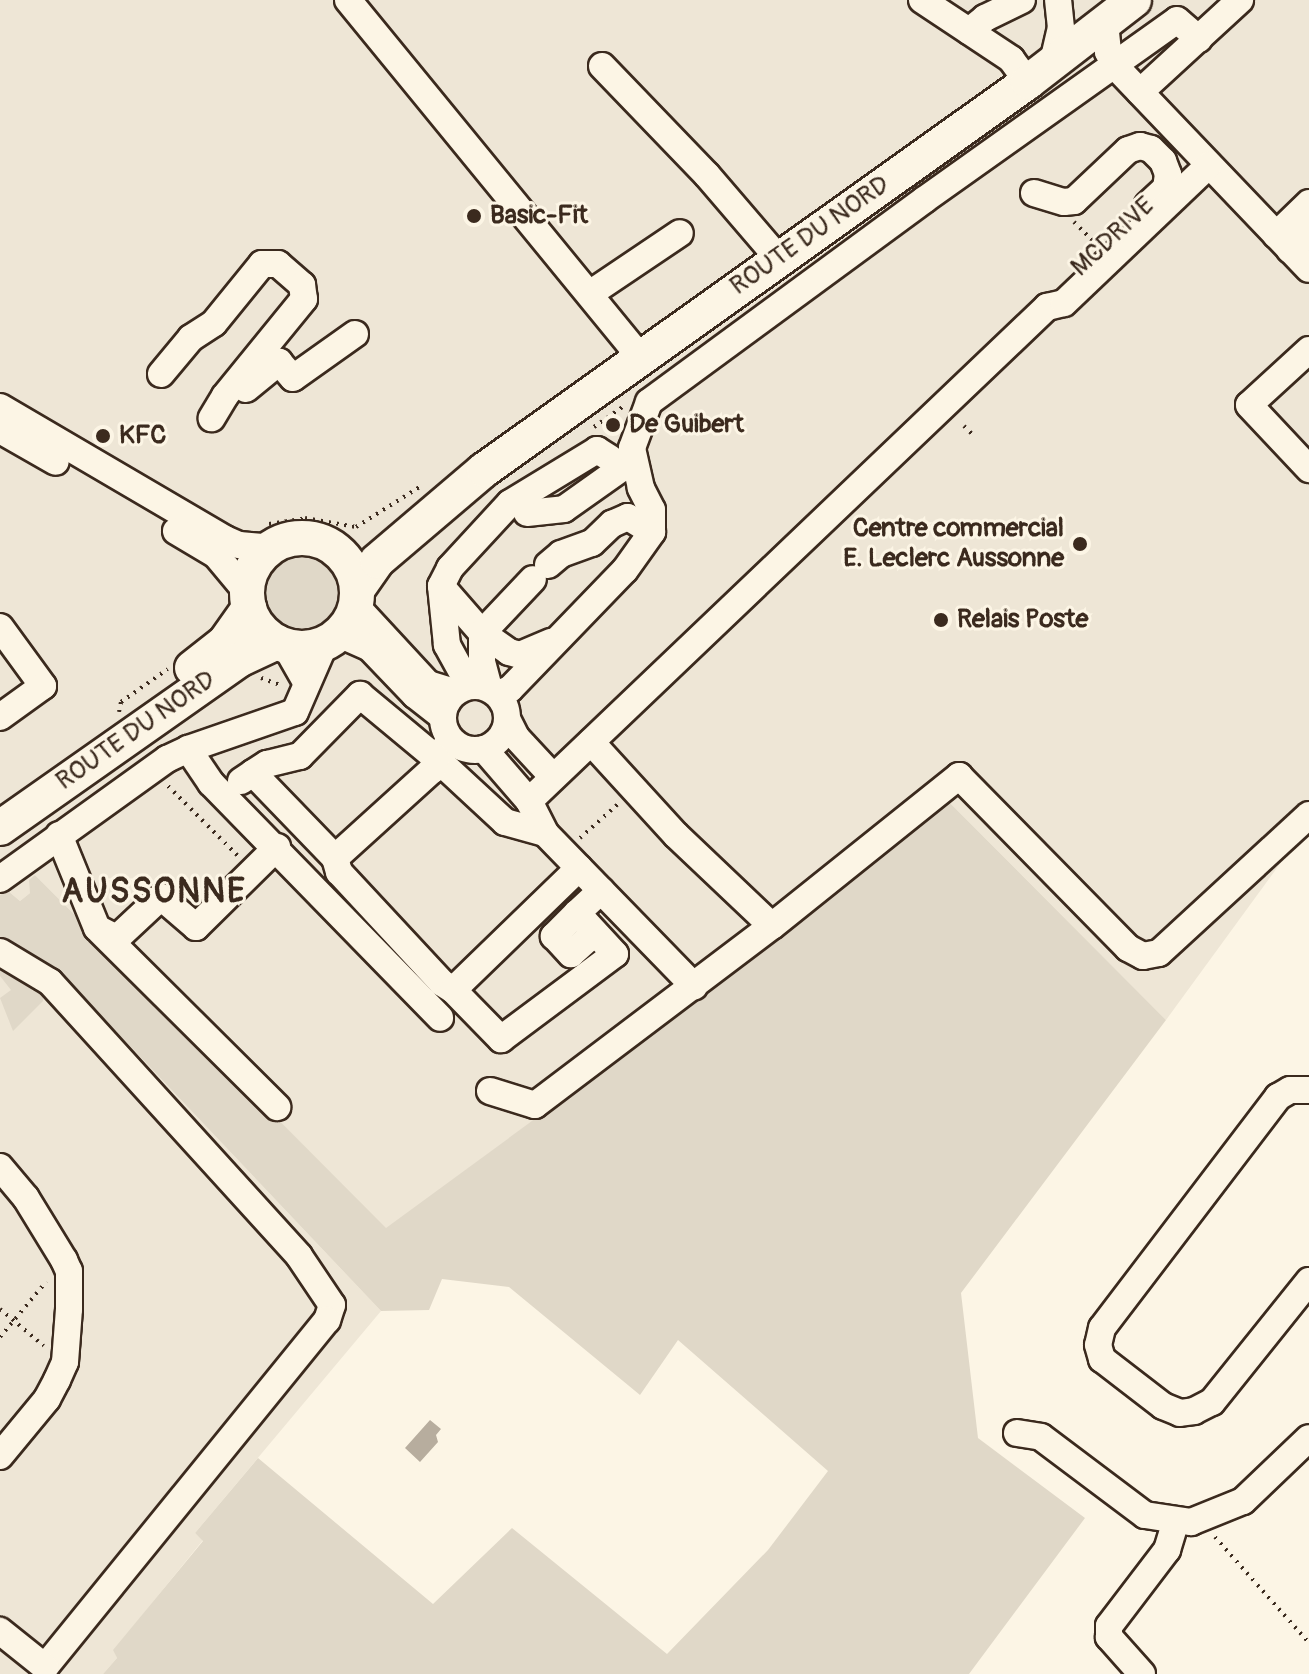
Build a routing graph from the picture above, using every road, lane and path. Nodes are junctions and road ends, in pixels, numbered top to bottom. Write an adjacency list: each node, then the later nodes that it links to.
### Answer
1 (348, 0): 22 (street)
2 (922, 0): 8 (street)
3 (1022, 0): 8 (street)
4 (1058, 0): 12 (street)
5 (1134, 0): 7 (main road, ROUTE DU NORD)
6 (1240, 0): 9 (street)
7 (1105, 23): 11 (street); 12 (main road, ROUTE DU NORD)
8 (969, 31): 12 (street)
9 (1199, 39): 11 (street); 13 (street)
10 (602, 66): 19 (street)
11 (1116, 67): 13 (street); 33 (street)
12 (1040, 72): 19 (main road, ROUTE DU NORD)
13 (1140, 92): 14 (street)
14 (1209, 165): 18 (street); 55 (street)
15 (1034, 193): 21 (street, MCDRIVE)
16 (1309, 203): 18 (street)
17 (680, 233): 22 (street)
18 (1292, 239): 20 (street)
19 (779, 259): 25 (main road, ROUTE DU NORD)
20 (1309, 269)
21 (1066, 281)
22 (591, 293): 25 (street)
23 (355, 334): 26 (street)
24 (1309, 350): 31 (street)
25 (640, 357): 32 (main road, ROUTE DU NORD)
26 (161, 374)
27 (0, 407): 39 (street)
28 (964, 426): 30 (path)
29 (0, 430): 43 (street)
30 (972, 434)
31 (1309, 469)
32 (484, 470): 40 (main road, ROUTE DU NORD); 44 (main road, ROUTE DU NORD)
33 (627, 470): 37 (street); 37 (street); 38 (street); 41 (street)
34 (411, 493): 35 (path)
35 (363, 525): 36 (path); 39 (path)
36 (366, 531)
37 (487, 532): 42 (street)
38 (652, 532): 41 (street); 47 (street)
39 (268, 537): 40 (main road); 43 (main road)
40 (331, 547): 44 (main road)
41 (547, 566): 46 (street)
42 (441, 586): 46 (street); 51 (street)
43 (248, 600): 48 (main road); 64 (main road, ROUTE DU NORD)
44 (344, 619): 48 (main road); 50 (street); 51 (street); 54 (street)
45 (0, 627): 52 (street)
46 (482, 633): 47 (street); 51 (street)
47 (560, 638): 51 (street)
48 (281, 644): 50 (street); 66 (main road, ROUTE DU NORD)
49 (251, 676): 50 (path)
50 (298, 685): 56 (street)
51 (478, 690): 53 (street); 54 (street)
52 (0, 717)
53 (508, 721): 57 (street); 60 (street)
54 (443, 738): 57 (street); 58 (street); 67 (street); 70 (street)
55 (593, 740): 60 (street); 62 (street)
56 (188, 749): 61 (street); 68 (street)
57 (484, 749): 63 (street)
58 (253, 773): 61 (street); 70 (street)
59 (172, 776): 72 (path)
60 (553, 777): 63 (street)
61 (223, 793): 69 (street)
62 (637, 794): 71 (path); 76 (street)
63 (529, 801): 67 (street)
64 (0, 806)
65 (1309, 815): 76 (street)
66 (0, 828)
67 (545, 833): 71 (street)
68 (59, 835): 73 (street); 75 (street)
69 (277, 847): 72 (street); 80 (street)
70 (335, 858): 79 (street)
71 (572, 861): 74 (street); 79 (street)
72 (254, 871): 75 (street)
73 (0, 879)
74 (601, 891): 78 (street); 79 (street)
75 (92, 916): 83 (street)
76 (772, 926): 78 (street)
77 (0, 952): 97 (street)
78 (694, 986): 82 (street)
79 (453, 990)
80 (440, 1018)
81 (1309, 1090): 86 (street)
82 (490, 1091)
83 (277, 1107)
84 (0, 1167): 85 (street)
85 (64, 1260): 88 (path); 90 (street)
86 (1309, 1281)
87 (0, 1309): 88 (path)
88 (14, 1320): 89 (path); 90 (path)
89 (0, 1337)
90 (65, 1362): 93 (street)
91 (1017, 1433): 94 (street)
92 (1309, 1438): 94 (street)
93 (0, 1456)
94 (1188, 1520): 96 (path); 98 (street)
95 (0, 1631): 97 (street)
96 (1309, 1643)
97 (49, 1671)
98 (1142, 1674)

